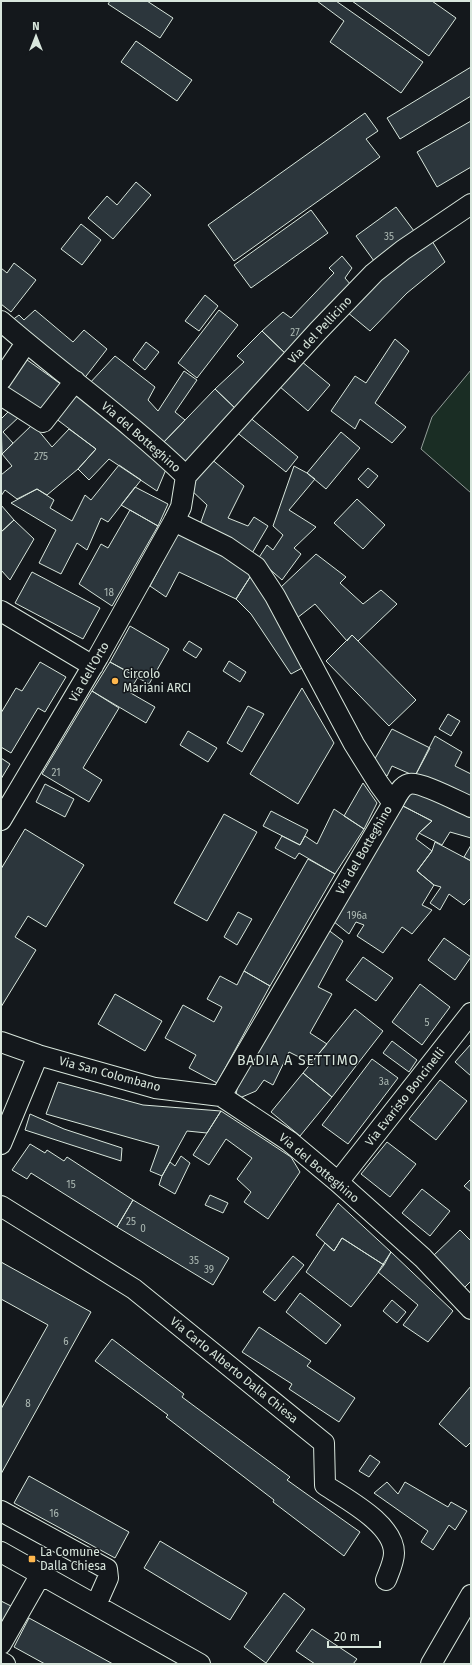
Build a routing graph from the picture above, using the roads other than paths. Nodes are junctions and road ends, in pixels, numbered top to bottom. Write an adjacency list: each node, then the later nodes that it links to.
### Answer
1 (471, 204): 8 (street, Via del Pellicino)
2 (1, 321): 4 (street, Via del Botteghino)
3 (1, 341): 4 (street)
4 (24, 341): 5 (street); 6 (street, Via del Botteghino)
5 (1, 380)
6 (75, 381): 7 (street); 8 (street, Via del Botteghino)
7 (1, 396)
8 (186, 476): 9 (street, Via del Botteghino)
9 (174, 521): 11 (street, Via dell'Orto); 12 (street, Via del Botteghino)
10 (1, 611): 11 (street)
11 (93, 666): 14 (street, Via dell'Orto)
12 (393, 803): 13 (street); 18 (street, Via del Botteghino)
13 (471, 807)
14 (1, 820)
15 (471, 1013): 20 (street, Via Evaristo Boncinelli)
16 (1, 1042): 17 (street, Via San Colombano)
17 (38, 1055): 18 (street, Via San Colombano); 19 (street)
18 (221, 1096): 20 (street, Via del Botteghino)
19 (1, 1144)
20 (338, 1182): 22 (street, Via del Botteghino)
21 (1, 1206): 26 (street, Via Carlo Alberto Dalla Chiesa)
22 (471, 1309)
23 (1, 1511): 28 (street)
24 (1, 1552): 25 (street)
25 (41, 1574): 28 (street); 29 (street)
26 (386, 1580)
27 (471, 1595): 33 (street)
28 (96, 1605): 32 (street)
29 (1, 1644)
30 (1, 1662): 31 (street)
31 (5, 1664)
32 (200, 1664)
33 (431, 1664)

